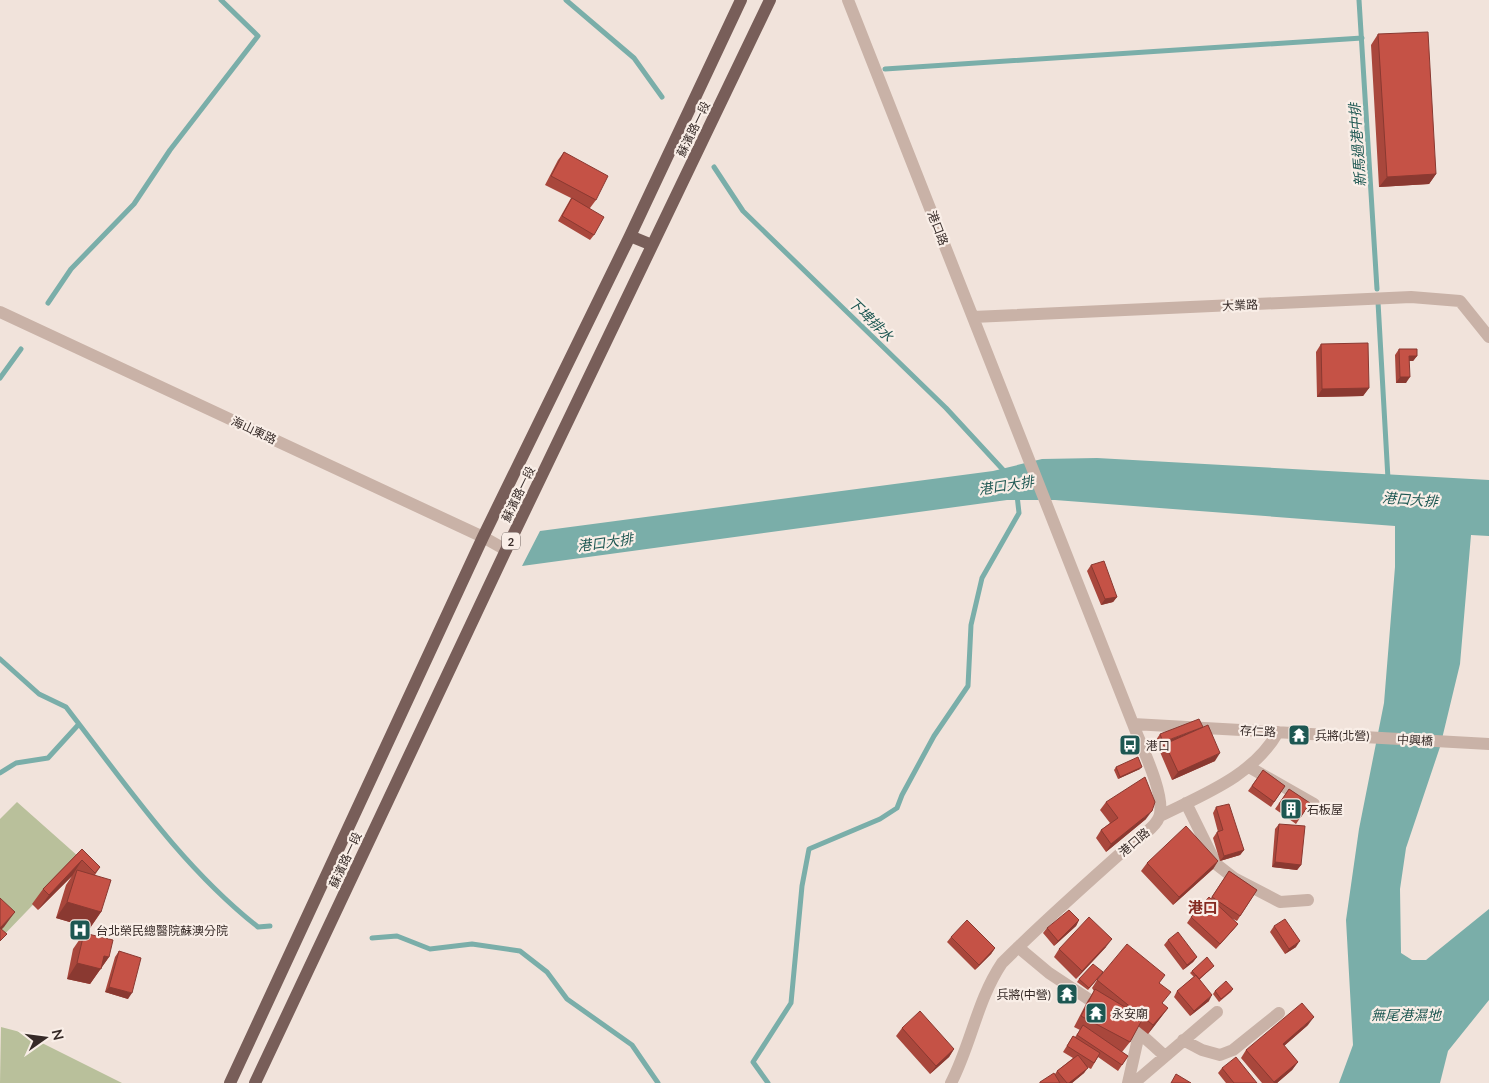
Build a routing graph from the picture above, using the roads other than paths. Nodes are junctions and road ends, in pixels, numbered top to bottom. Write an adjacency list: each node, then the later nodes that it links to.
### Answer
1 (741, 0): 4 (main road, 蘇濱路一段 / 2)
2 (770, 0): 5 (main road, 蘇濱路一段 / 2)
3 (848, 0): 7 (street, 港口路)
4 (630, 236): 5 (main road); 9 (main road, 蘇濱路一段 / 2)
5 (652, 245): 10 (main road, 蘇濱路一段 / 2)
6 (0, 312): 9 (street, 海山東路)
7 (973, 317): 8 (street, 大業路); 11 (street, 港口路)
8 (1489, 337)
9 (484, 537): 10 (street, 海山東路); 26 (main road, 蘇濱路一段 / 2)
10 (506, 550): 27 (main road, 蘇濱路一段 / 2)
11 (1133, 724): 12 (street, 存仁路); 18 (street, 港口路)
12 (1278, 732): 13 (street, 存仁路); 15 (street)
13 (1384, 738): 14 (street, 中興橋)
14 (1489, 744)
15 (1249, 768): 16 (street); 17 (street)
16 (1186, 803): 18 (street); 19 (street)
17 (1314, 804)
18 (1160, 816): 20 (street, 港口路)
19 (1308, 900)
20 (1018, 947): 23 (street); 28 (street, 港口路)
21 (1217, 1012): 24 (street)
22 (1279, 1013): 24 (street)
23 (1139, 1034): 25 (street); 29 (street)
24 (1183, 1040): 25 (street)
25 (1165, 1056): 30 (street)
26 (230, 1083)
27 (255, 1083)
28 (951, 1083)
29 (1128, 1083)
30 (1134, 1083)

